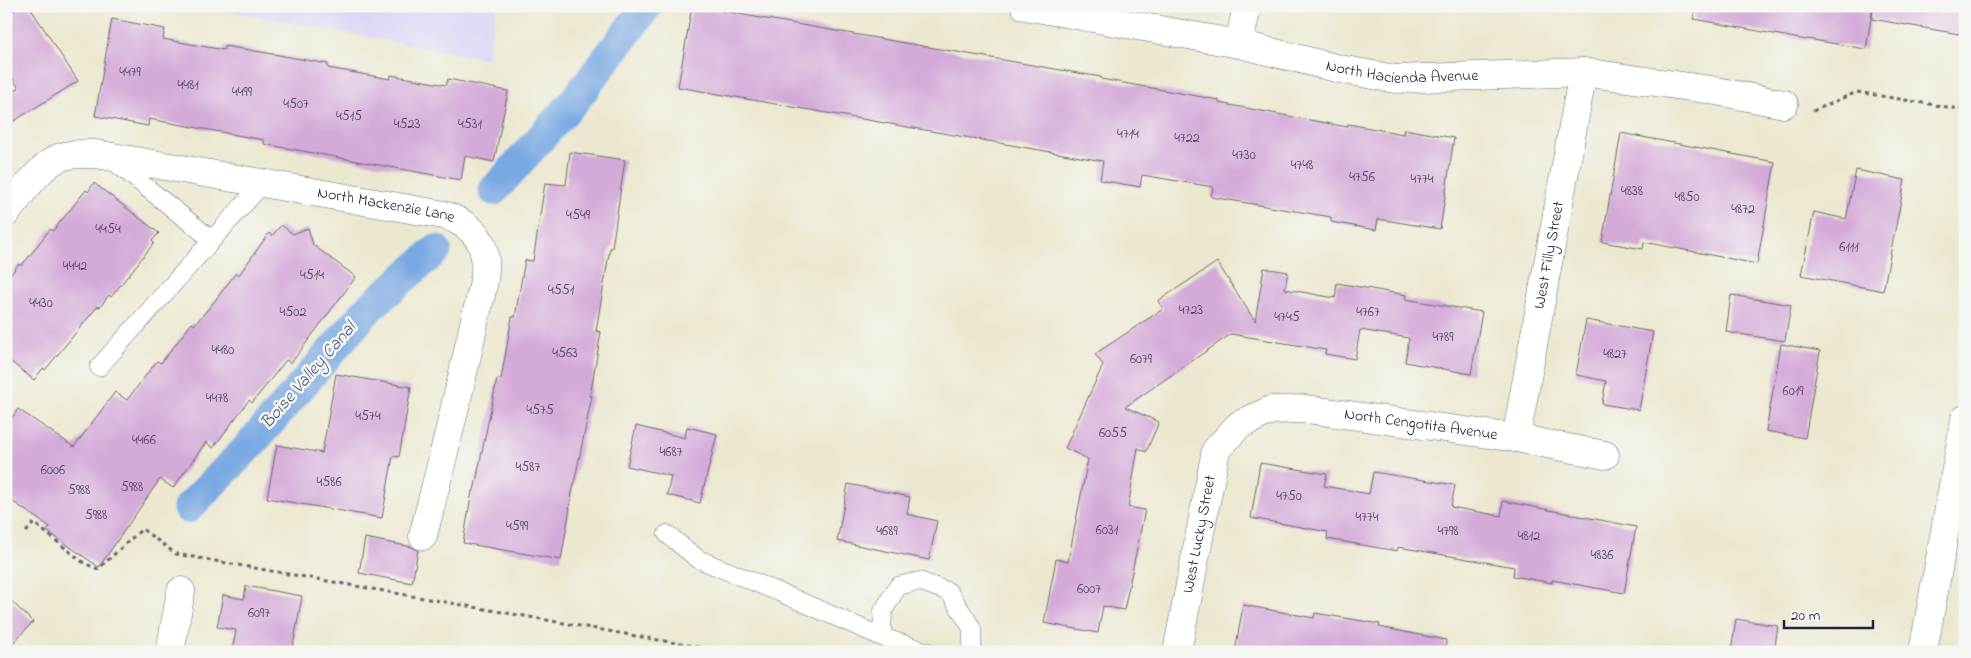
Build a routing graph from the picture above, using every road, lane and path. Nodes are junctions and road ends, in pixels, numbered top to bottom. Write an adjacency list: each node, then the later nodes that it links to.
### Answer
1 (1025, 6): 3 (street, North Hacienda Avenue)
2 (1247, 6): 3 (street)
3 (1239, 44): 4 (street, North Hacienda Avenue)
4 (1583, 72): 5 (street, North Hacienda Avenue); 15 (street, West Filly Street)
5 (1784, 104)
6 (1965, 110): 7 (path)
7 (1812, 111)
8 (109, 157): 9 (street, North Mackenzie Lane); 10 (street, North Mackenzie Lane); 11 (lane)
9 (262, 184): 11 (lane); 19 (street, North Mackenzie Lane)
10 (6, 213)
11 (212, 240): 12 (lane)
12 (99, 367)
13 (1965, 419): 27 (street)
14 (1239, 425): 15 (street, North Cengotita Avenue); 26 (street, West Lucky Street)
15 (1516, 438): 16 (street, North Cengotita Avenue)
16 (1605, 455)
17 (26, 532): 23 (path)
18 (667, 534): 21 (lane)
19 (424, 536)
20 (181, 591): 22 (street)
21 (882, 637): 24 (lane); 25 (lane)
22 (170, 652)
23 (726, 652)
24 (928, 652)
25 (972, 652)
26 (1177, 652)
27 (1923, 652)

